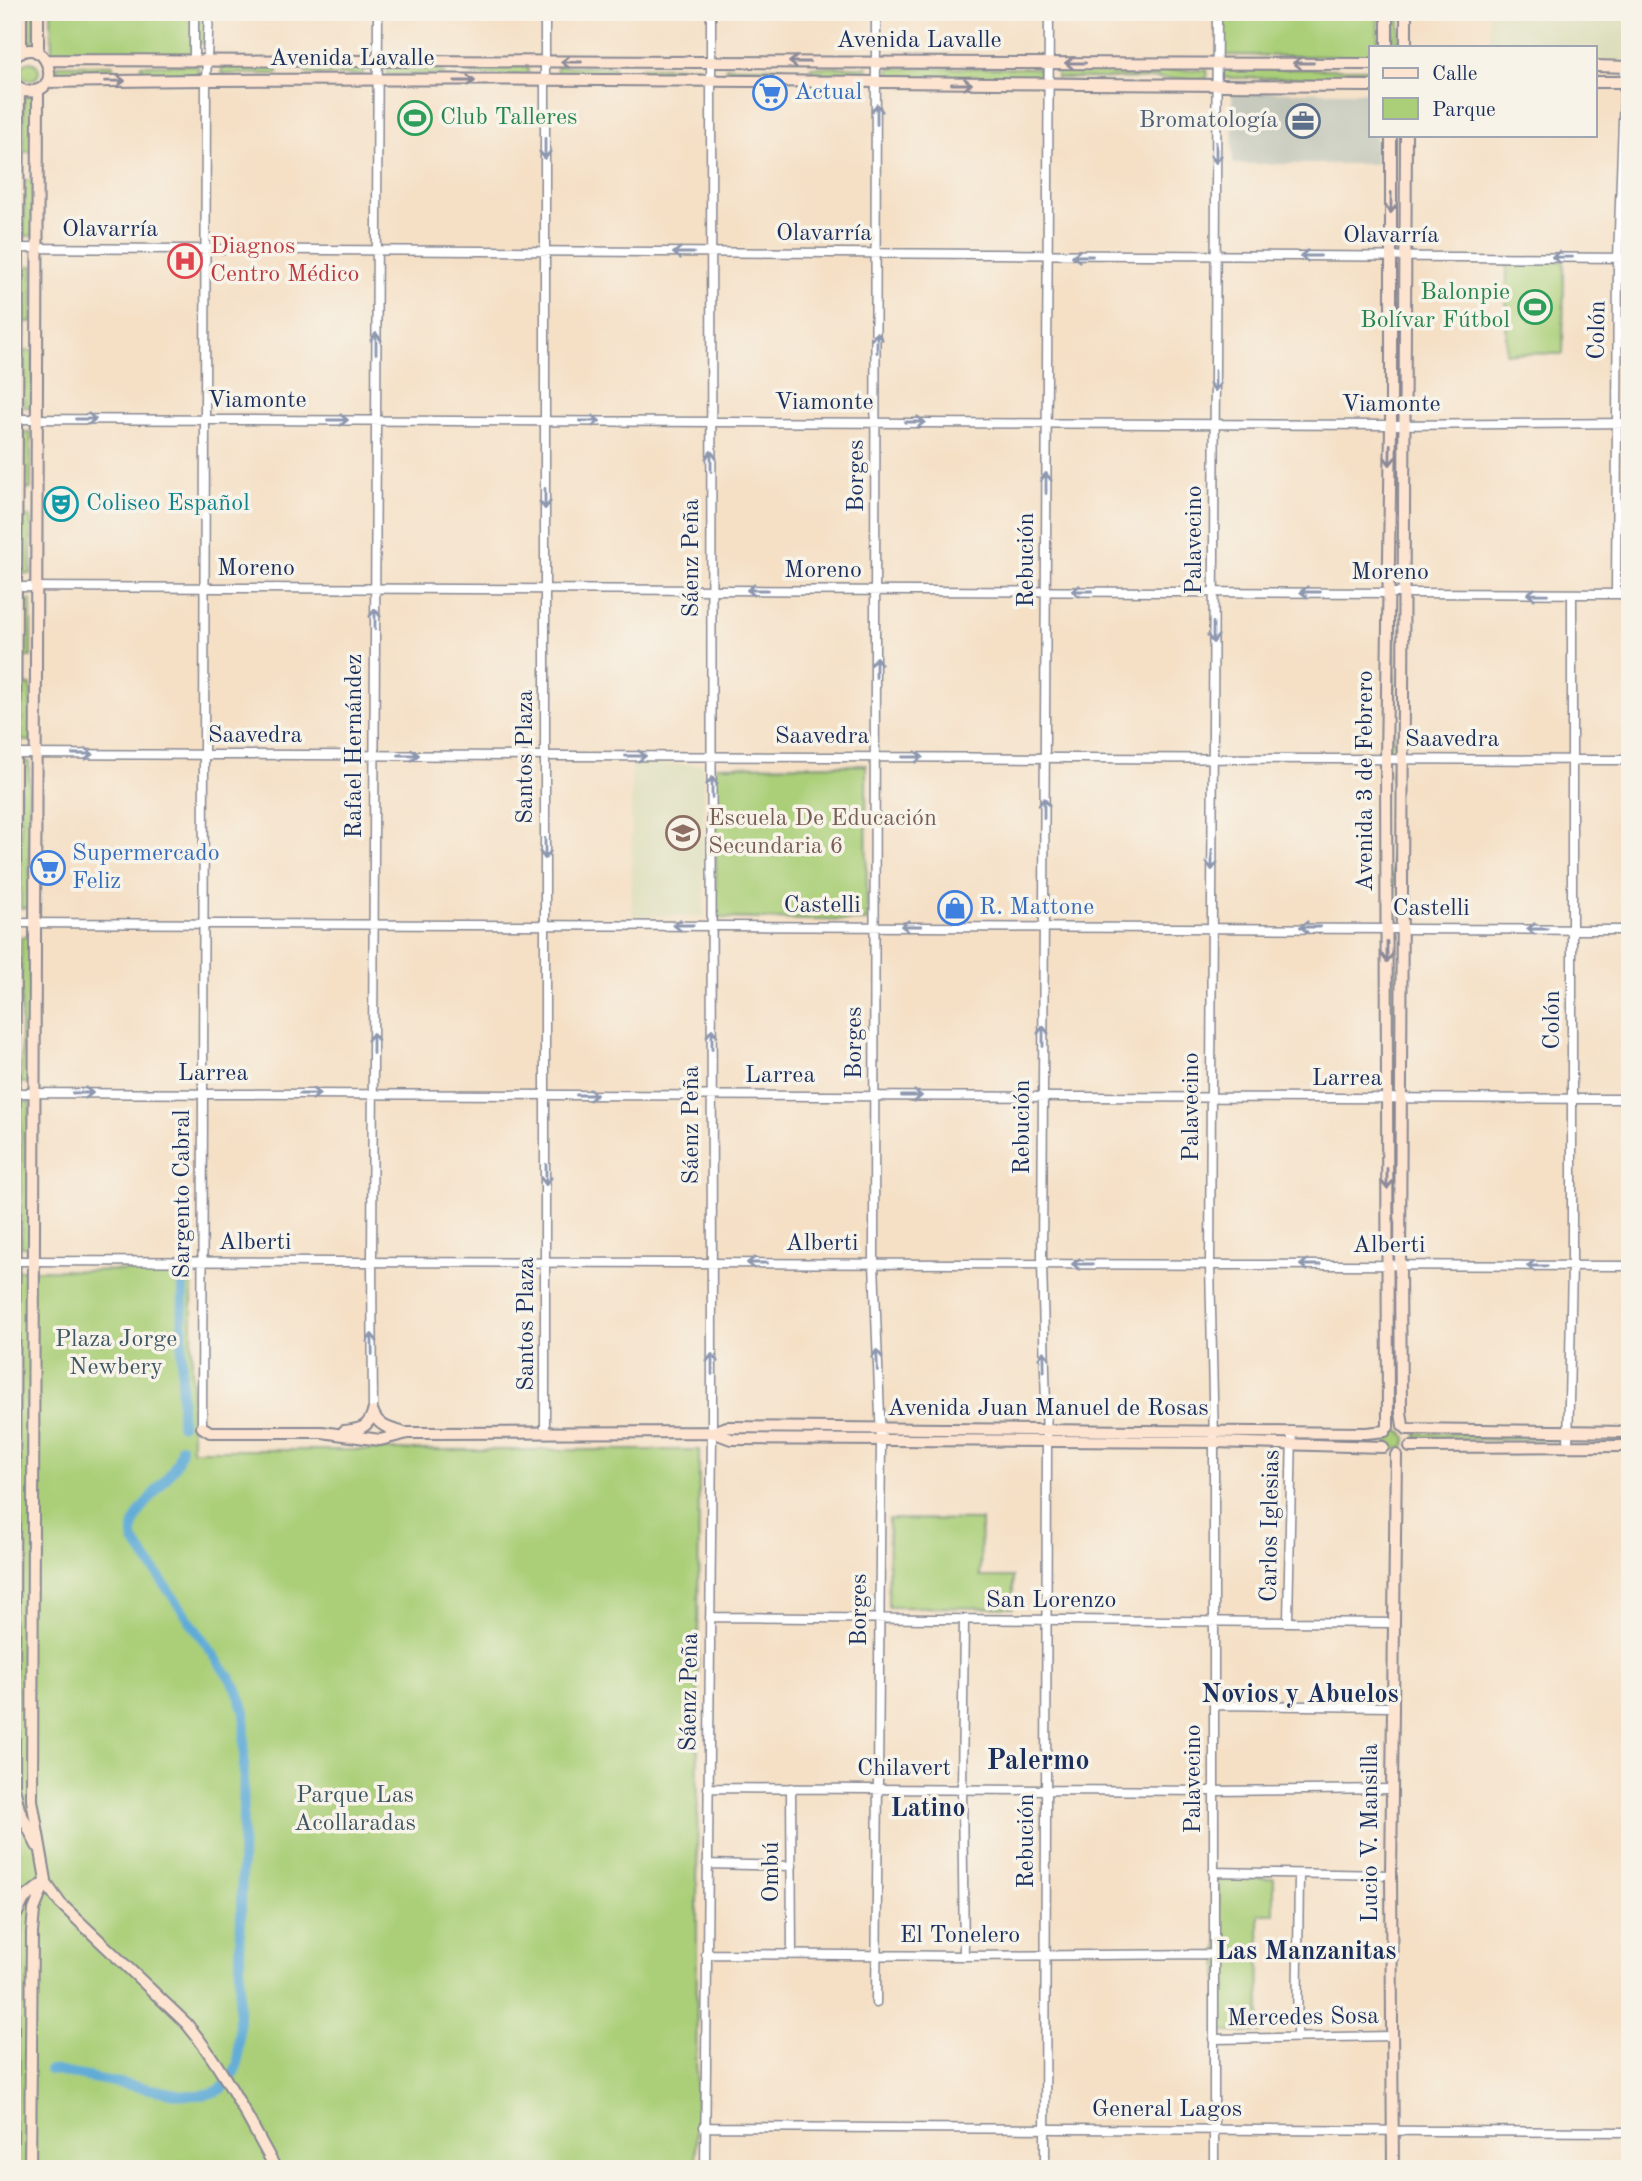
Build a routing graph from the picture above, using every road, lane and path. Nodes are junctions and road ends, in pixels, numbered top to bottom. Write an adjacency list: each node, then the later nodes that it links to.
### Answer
1 (21, 12): 15 (main road)
2 (38, 12): 16 (main road)
3 (194, 12): 17 (street)
4 (209, 12): 18 (street, Sargento Cabral)
5 (378, 12): 19 (street, Rafael Hernández)
6 (545, 12): 20 (street, Santos Plaza)
7 (711, 12): 21 (street, Sáenz Peña)
8 (876, 12): 22 (street, Borges)
9 (1049, 12): 23 (street, Rebución)
10 (1217, 12): 24 (street, Palavecino)
11 (1387, 12): 13 (main road)
12 (1406, 12): 14 (main road)
13 (1387, 46)
14 (1406, 46)
15 (17, 57): 16 (main road, Avenida Lavalle)
16 (42, 57): 17 (main road, Avenida Lavalle); 38 (main road)
17 (194, 61): 18 (main road, Avenida Lavalle)
18 (206, 61): 19 (main road, Avenida Lavalle); 28 (street, Sargento Cabral)
19 (378, 61): 20 (main road, Avenida Lavalle); 29 (street, Rafael Hernández)
20 (545, 62): 21 (main road, Avenida Lavalle, one-way to 20); 30 (street, Santos Plaza)
21 (711, 62): 22 (main road, Avenida Lavalle, one-way to 21); 31 (street, Sáenz Peña)
22 (876, 62): 23 (main road, Avenida Lavalle); 34 (street, Borges)
23 (1049, 63): 24 (main road, Avenida Lavalle, one-way to 23); 36 (street, Rebución)
24 (1217, 63): 25 (main road, Avenida Lavalle, one-way to 24); 37 (street, Palavecino)
25 (1369, 64)
26 (1596, 66): 27 (main road)
27 (1627, 67): 33 (street, Colón)
28 (206, 80): 29 (main road, Avenida Lavalle); 38 (main road, Avenida Lavalle, one-way to 28); 46 (street, Sargento Cabral)
29 (378, 80): 30 (main road, Avenida Lavalle, one-way to 30); 47 (street, Rafael Hernández)
30 (545, 81): 31 (main road, Avenida Lavalle); 48 (street, Santos Plaza, one-way to 48)
31 (711, 81): 34 (main road, Avenida Lavalle); 49 (street, Sáenz Peña)
32 (1596, 82): 33 (main road)
33 (1626, 82): 55 (street, Colón)
34 (877, 83): 36 (main road, Avenida Lavalle, one-way to 36); 50 (street, Borges, one-way to 34)
35 (14, 84): 38 (main road, Avenida Lavalle); 44 (main road)
36 (1049, 85): 37 (main road, Avenida Lavalle); 53 (street, Rebución)
37 (1216, 85): 39 (main road, Avenida Lavalle); 54 (street, Palavecino, one-way to 54)
38 (42, 86): 45 (main road)
39 (1369, 86)
40 (1391, 136): 42 (main road, Avenida 3 de Febrero)
41 (1406, 136): 43 (main road, Avenida 3 de Febrero)
42 (1392, 166): 43 (main road); 51 (main road, Avenida 3 de Febrero, one-way to 51)
43 (1405, 166): 52 (main road, Avenida 3 de Febrero)
44 (15, 248): 45 (street, Olavarría); 59 (main road)
45 (38, 248): 46 (street, Olavarría); 60 (main road)
46 (206, 250): 47 (street, Olavarría); 61 (street, Sargento Cabral)
47 (377, 251): 48 (street, Olavarría); 62 (street, Rafael Hernández, one-way to 47)
48 (545, 252): 49 (street, Olavarría, one-way to 48); 63 (street, Santos Plaza)
49 (711, 253): 50 (street, Olavarría); 64 (street, Sáenz Peña)
50 (877, 254): 53 (street, Olavarría); 65 (street, Borges, one-way to 50)
51 (1390, 255): 52 (street, Olavarría); 54 (street, Olavarría, one-way to 54); 57 (main road, Avenida 3 de Febrero)
52 (1406, 255): 55 (street, Olavarría, one-way to 52); 58 (main road, Avenida 3 de Febrero)
53 (1048, 256): 54 (street, Olavarría, one-way to 53); 66 (street, Rebución)
54 (1216, 257): 69 (street, Palavecino, one-way to 69)
55 (1618, 258): 56 (street, Olavarría); 67 (street, Colón)
56 (1630, 258)
57 (1391, 335): 58 (main road); 70 (main road, Avenida 3 de Febrero)
58 (1405, 335): 71 (main road, Avenida 3 de Febrero)
59 (15, 419): 60 (street, Viamonte); 72 (main road)
60 (37, 419): 61 (street, Viamonte, one-way to 61); 73 (main road)
61 (205, 420): 62 (street, Viamonte, one-way to 62); 74 (street, Sargento Cabral)
62 (376, 420): 63 (street, Viamonte); 75 (street, Rafael Hernández)
63 (545, 421): 64 (street, Viamonte, one-way to 64); 76 (street, Santos Plaza, one-way to 76)
64 (711, 422): 65 (street, Viamonte); 77 (street, Sáenz Peña, one-way to 64)
65 (876, 422): 66 (street, Viamonte, one-way to 66); 78 (street, Borges)
66 (1046, 423): 69 (street, Viamonte); 79 (street, Rebución, one-way to 66)
67 (1616, 423): 68 (street, Viamonte); 71 (street, Viamonte); 84 (street, Colón)
68 (1630, 423)
69 (1214, 424): 70 (street, Viamonte); 80 (street, Palavecino)
70 (1391, 425): 71 (street, Viamonte); 81 (main road, Avenida 3 de Febrero, one-way to 81)
71 (1404, 425): 82 (main road, Avenida 3 de Febrero)
72 (14, 587): 73 (street, Moreno); 86 (main road)
73 (37, 587): 74 (street, Moreno); 87 (main road)
74 (204, 588): 75 (street, Moreno); 88 (street, Sargento Cabral)
75 (375, 588): 76 (street, Moreno); 89 (street, Rafael Hernández, one-way to 75)
76 (545, 589): 77 (street, Moreno); 90 (street, Santos Plaza)
77 (711, 590): 78 (street, Moreno, one-way to 77); 91 (street, Sáenz Peña)
78 (876, 590): 79 (street, Moreno); 92 (street, Borges, one-way to 78)
79 (1046, 591): 80 (street, Moreno, one-way to 79); 93 (street, Rebución)
80 (1214, 592): 81 (street, Moreno, one-way to 80); 94 (street, Palavecino, one-way to 94)
81 (1387, 592): 82 (street, Moreno); 95 (main road, Avenida 3 de Febrero)
82 (1404, 592): 83 (street, Moreno, one-way to 82); 96 (main road, Avenida 3 de Febrero)
83 (1572, 594): 84 (street, Moreno); 97 (street, Colón)
84 (1616, 594): 85 (street, Moreno)
85 (1630, 594)
86 (14, 754): 87 (street, Saavedra); 99 (main road)
87 (37, 754): 88 (street, Saavedra, one-way to 88); 100 (main road)
88 (204, 755): 89 (street, Saavedra); 101 (street, Sargento Cabral)
89 (374, 755): 90 (street, Saavedra, one-way to 90); 102 (street, Rafael Hernández)
90 (545, 756): 91 (street, Saavedra, one-way to 91); 103 (street, Santos Plaza, one-way to 103)
91 (712, 757): 92 (street, Saavedra); 104 (street, Sáenz Peña, one-way to 91)
92 (875, 757): 93 (street, Saavedra, one-way to 93); 105 (street, Borges)
93 (1045, 758): 94 (street, Saavedra); 106 (street, Rebución, one-way to 93)
94 (1213, 758): 95 (street, Saavedra); 107 (street, Palavecino, one-way to 107)
95 (1386, 759): 96 (street, Saavedra); 108 (main road, Avenida 3 de Febrero)
96 (1403, 759): 97 (street, Saavedra); 109 (main road, Avenida 3 de Febrero)
97 (1573, 760): 98 (street, Saavedra); 110 (street, Colón)
98 (1630, 760)
99 (14, 923): 100 (street, Castelli); 112 (main road)
100 (36, 923): 101 (street, Castelli); 113 (main road)
101 (203, 924): 102 (street, Castelli); 114 (street, Sargento Cabral)
102 (373, 924): 103 (street, Castelli); 115 (street, Rafael Hernández, one-way to 102)
103 (545, 925): 104 (street, Castelli, one-way to 103); 116 (street, Santos Plaza)
104 (712, 925): 105 (street, Castelli); 117 (street, Sáenz Peña, one-way to 104)
105 (875, 926): 106 (street, Castelli, one-way to 105); 118 (street, Borges)
106 (1044, 927): 107 (street, Castelli); 119 (street, Rebución, one-way to 106)
107 (1212, 927): 108 (street, Castelli, one-way to 107); 120 (street, Palavecino)
108 (1387, 928): 109 (street, Castelli); 121 (main road, Avenida 3 de Febrero, one-way to 121)
109 (1402, 928): 110 (street, Castelli, one-way to 109); 122 (main road, Avenida 3 de Febrero)
110 (1572, 929): 111 (street, Castelli); 123 (street, Colón)
111 (1630, 930)
112 (13, 1093): 113 (street, Larrea); 125 (main road)
113 (36, 1093): 114 (street, Larrea, one-way to 114); 126 (main road)
114 (203, 1093): 115 (street, Larrea, one-way to 115); 127 (street, Sargento Cabral)
115 (373, 1094): 116 (street, Larrea); 128 (street, Rafael Hernández)
116 (546, 1095): 117 (street, Larrea, one-way to 117); 129 (street, Santos Plaza, one-way to 129)
117 (712, 1096): 118 (street, Larrea); 130 (street, Sáenz Peña)
118 (874, 1096): 119 (street, Larrea, one-way to 119); 131 (street, Borges)
119 (1043, 1097): 120 (street, Larrea); 132 (street, Rebución)
120 (1211, 1098): 121 (street, Larrea); 133 (street, Palavecino)
121 (1387, 1098): 122 (street, Larrea); 134 (main road, Avenida 3 de Febrero, one-way to 134)
122 (1401, 1098): 123 (street, Larrea); 135 (main road, Avenida 3 de Febrero)
123 (1573, 1099): 124 (street, Larrea); 136 (street, Colón)
124 (1630, 1099)
125 (13, 1261): 126 (street, Alberti); 166 (main road)
126 (36, 1261): 127 (street, Alberti); 167 (main road)
127 (202, 1262): 128 (street, Alberti); 139 (street, Sargento Cabral)
128 (372, 1262): 129 (street, Alberti); 138 (street, Rafael Hernández, one-way to 128)
129 (546, 1263): 130 (street, Alberti); 144 (street, Santos Plaza)
130 (712, 1263): 131 (street, Alberti, one-way to 130); 145 (street, Sáenz Peña, one-way to 130)
131 (874, 1263): 132 (street, Alberti); 141 (street, Borges, one-way to 131)
132 (1042, 1264): 133 (street, Alberti, one-way to 132); 150 (street, Rebución, one-way to 132)
133 (1210, 1265): 134 (street, Alberti, one-way to 133); 151 (street, Palavecino)
134 (1387, 1265): 135 (street, Alberti); 143 (main road, Avenida 3 de Febrero)
135 (1400, 1265): 136 (street, Alberti, one-way to 135); 140 (main road, Avenida 3 de Febrero)
136 (1572, 1266): 137 (street, Alberti); 146 (street, Colón)
137 (1630, 1266)
138 (373, 1412): 148 (main road); 149 (main road)
139 (202, 1427): 148 (main road, Avenida Juan Manuel de Rosas)
140 (1405, 1427): 143 (main road); 146 (main road); 158 (main road)
141 (880, 1429): 142 (main road, Avenida Juan Manuel de Rosas); 145 (main road, Avenida Juan Manuel de Rosas); 153 (street, Borges)
142 (964, 1429): 150 (main road, Avenida Juan Manuel de Rosas); 154 (main road)
143 (1387, 1429): 152 (main road, Avenida Juan Manuel de Rosas); 157 (main road)
144 (545, 1432): 145 (main road, Avenida Juan Manuel de Rosas); 149 (main road, Avenida Juan Manuel de Rosas)
145 (712, 1432): 153 (main road, Avenida Juan Manuel de Rosas); 160 (street, Sáenz Peña)
146 (1570, 1432): 147 (main road); 155 (street, Colón)
147 (1630, 1432)
148 (322, 1433): 149 (main road, Avenida Juan Manuel de Rosas)
149 (408, 1433)
150 (1046, 1435): 151 (main road, Avenida Juan Manuel de Rosas); 154 (main road, Avenida Juan Manuel de Rosas); 163 (street, Rebución)
151 (1214, 1436): 152 (main road, Avenida Juan Manuel de Rosas); 164 (street, Palavecino)
152 (1292, 1437): 157 (main road, Avenida Juan Manuel de Rosas); 165 (street, Carlos Iglesias)
153 (881, 1441): 154 (main road, Avenida Juan Manuel de Rosas); 161 (street, Borges)
154 (963, 1441)
155 (1568, 1446): 156 (main road); 158 (main road)
156 (1630, 1446)
157 (1383, 1447): 159 (main road)
158 (1410, 1447): 159 (main road)
159 (1396, 1455): 168 (main road, Lucio V. Mansilla)
160 (710, 1617): 161 (street, San Lorenzo); 171 (street, Sáenz Peña)
161 (879, 1619): 162 (street, San Lorenzo); 173 (street, Borges)
162 (964, 1620): 163 (street, San Lorenzo); 174 (street)
163 (1046, 1620): 164 (street, San Lorenzo); 175 (street, Rebución)
164 (1214, 1621): 165 (street, San Lorenzo); 169 (street, Palavecino)
165 (1288, 1621): 168 (street, San Lorenzo)
166 (12, 1623): 167 (main road); 178 (main road)
167 (34, 1623): 178 (main road)
168 (1393, 1623): 170 (main road, Lucio V. Mansilla)
169 (1214, 1705): 170 (street); 177 (street, Palavecino)
170 (1393, 1707): 176 (main road, Lucio V. Mansilla)
171 (708, 1788): 172 (street, Chilavert); 179 (street, Sáenz Peña)
172 (791, 1788): 173 (street, Chilavert); 180 (street, Ombú)
173 (878, 1788): 174 (street, Chilavert); 188 (street, Borges)
174 (962, 1789): 175 (street, Chilavert); 190 (street)
175 (1046, 1789): 177 (street, Chilavert); 189 (street, Rebución)
176 (1393, 1789): 177 (street, Chilavert); 183 (main road, Lucio V. Mansilla)
177 (1214, 1791): 181 (street, Palavecino)
178 (41, 1855): 184 (main road)
179 (707, 1864): 180 (street); 185 (street, Sáenz Peña)
180 (792, 1866): 187 (street, Ombú)
181 (1213, 1872): 182 (street); 186 (street, Palavecino)
182 (1299, 1874): 183 (street); 193 (street)
183 (1391, 1875): 192 (main road, Lucio V. Mansilla)
184 (45, 1882): 200 (main road); 201 (main road); 202 (main road)
185 (706, 1954): 187 (street, El Tonelero); 195 (street, Sáenz Peña)
186 (1213, 1954): 189 (street, El Tonelero); 194 (street, Palavecino)
187 (792, 1955): 188 (street, El Tonelero)
188 (877, 1955): 190 (street, El Tonelero); 191 (street, Borges)
189 (1046, 1955): 190 (street, El Tonelero); 196 (street, Rebución)
190 (964, 1956)
191 (876, 2003)
192 (1393, 2036): 193 (street, Mercedes Sosa); 198 (main road, Lucio V. Mansilla)
193 (1297, 2038): 194 (street, Mercedes Sosa)
194 (1213, 2039): 197 (street, Palavecino)
195 (704, 2127): 196 (street, General Lagos); 203 (street, Sáenz Peña)
196 (1045, 2128): 197 (street, General Lagos); 204 (street, Rebución)
197 (1213, 2129): 198 (street, General Lagos); 205 (street, Palavecino)
198 (1393, 2132): 199 (street, General Lagos); 206 (main road, Lucio V. Mansilla)
199 (1630, 2132)
200 (12, 2143)
201 (30, 2169)
202 (276, 2169)
203 (705, 2169)
204 (1045, 2169)
205 (1214, 2169)
206 (1393, 2169)

